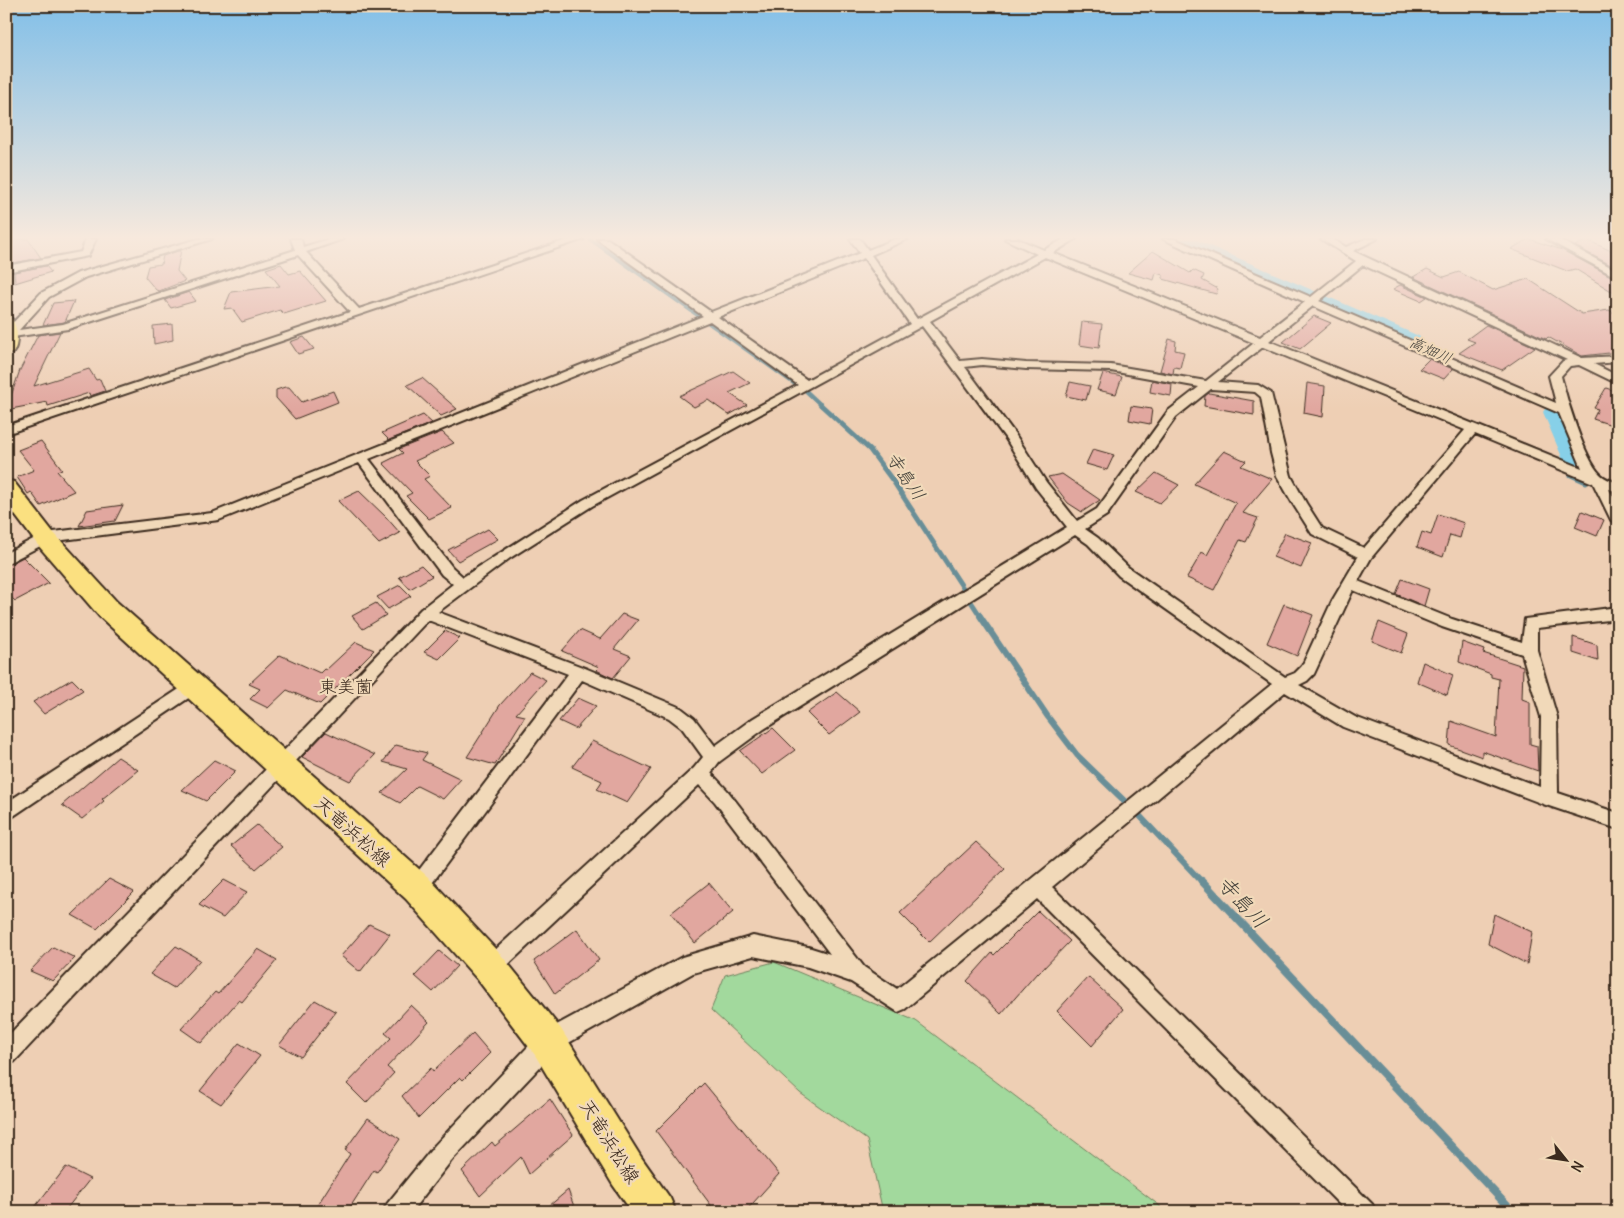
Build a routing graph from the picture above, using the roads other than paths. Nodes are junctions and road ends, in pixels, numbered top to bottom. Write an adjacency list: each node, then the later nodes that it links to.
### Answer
1 (44, 296): 17 (street)
2 (159, 296): 17 (street)
3 (341, 296): 14 (street)
4 (408, 296): 14 (street)
5 (677, 296): 15 (street)
6 (761, 296): 15 (street)
7 (899, 296): 16 (street)
8 (968, 296): 16 (street)
9 (1149, 296): 18 (street)
10 (1303, 296): 13 (street)
11 (1318, 296): 13 (street)
12 (1439, 296): 20 (street)
13 (1313, 300): 18 (street); 25 (street)
14 (357, 313): 26 (street)
15 (706, 318): 23 (street); 28 (street)
16 (920, 323): 21 (street); 23 (street)
17 (7, 335)
18 (1262, 342): 24 (street); 27 (street)
19 (1618, 358): 20 (street)
20 (1577, 362): 22 (street); 25 (street)
21 (956, 365): 24 (street); 33 (street)
22 (1618, 381)
23 (806, 385): 38 (street)
24 (1208, 385): 33 (street); 35 (street)
25 (1564, 410): 29 (street)
26 (6, 430)
27 (1474, 430): 29 (street); 35 (street)
28 (361, 457): 34 (street); 38 (street)
29 (1598, 480): 31 (street); 32 (street)
30 (6, 487): 34 (main road, 天竜浜松線)
31 (1618, 488)
32 (1618, 520)
33 (1076, 529): 43 (street); 45 (street)
34 (45, 538): 36 (street); 44 (main road, 天竜浜松線)
35 (1366, 555): 37 (street)
36 (6, 559)
37 (1350, 583): 41 (street); 43 (street)
38 (462, 584): 39 (street)
39 (426, 613): 42 (street); 46 (street)
40 (1618, 613): 41 (street)
41 (1529, 650): 48 (street)
42 (579, 672): 45 (street); 52 (street)
43 (1284, 684): 48 (street); 51 (street)
44 (193, 686): 46 (main road, 天竜浜松線); 49 (street)
45 (713, 758): 47 (street)
46 (281, 766): 52 (main road, 天竜浜松線); 56 (street)
47 (700, 774): 53 (street); 54 (street)
48 (1549, 798): 50 (street)
49 (6, 813)
50 (1618, 821)
51 (1038, 886): 54 (street); 59 (street)
52 (417, 888): 53 (main road, 天竜浜松線)
53 (490, 968): 55 (main road, 天竜浜松線)
54 (857, 974): 55 (street)
55 (548, 1042): 57 (street); 58 (main road, 天竜浜松線)
56 (8, 1048)
57 (395, 1212)
58 (656, 1212)
59 (1364, 1212)

